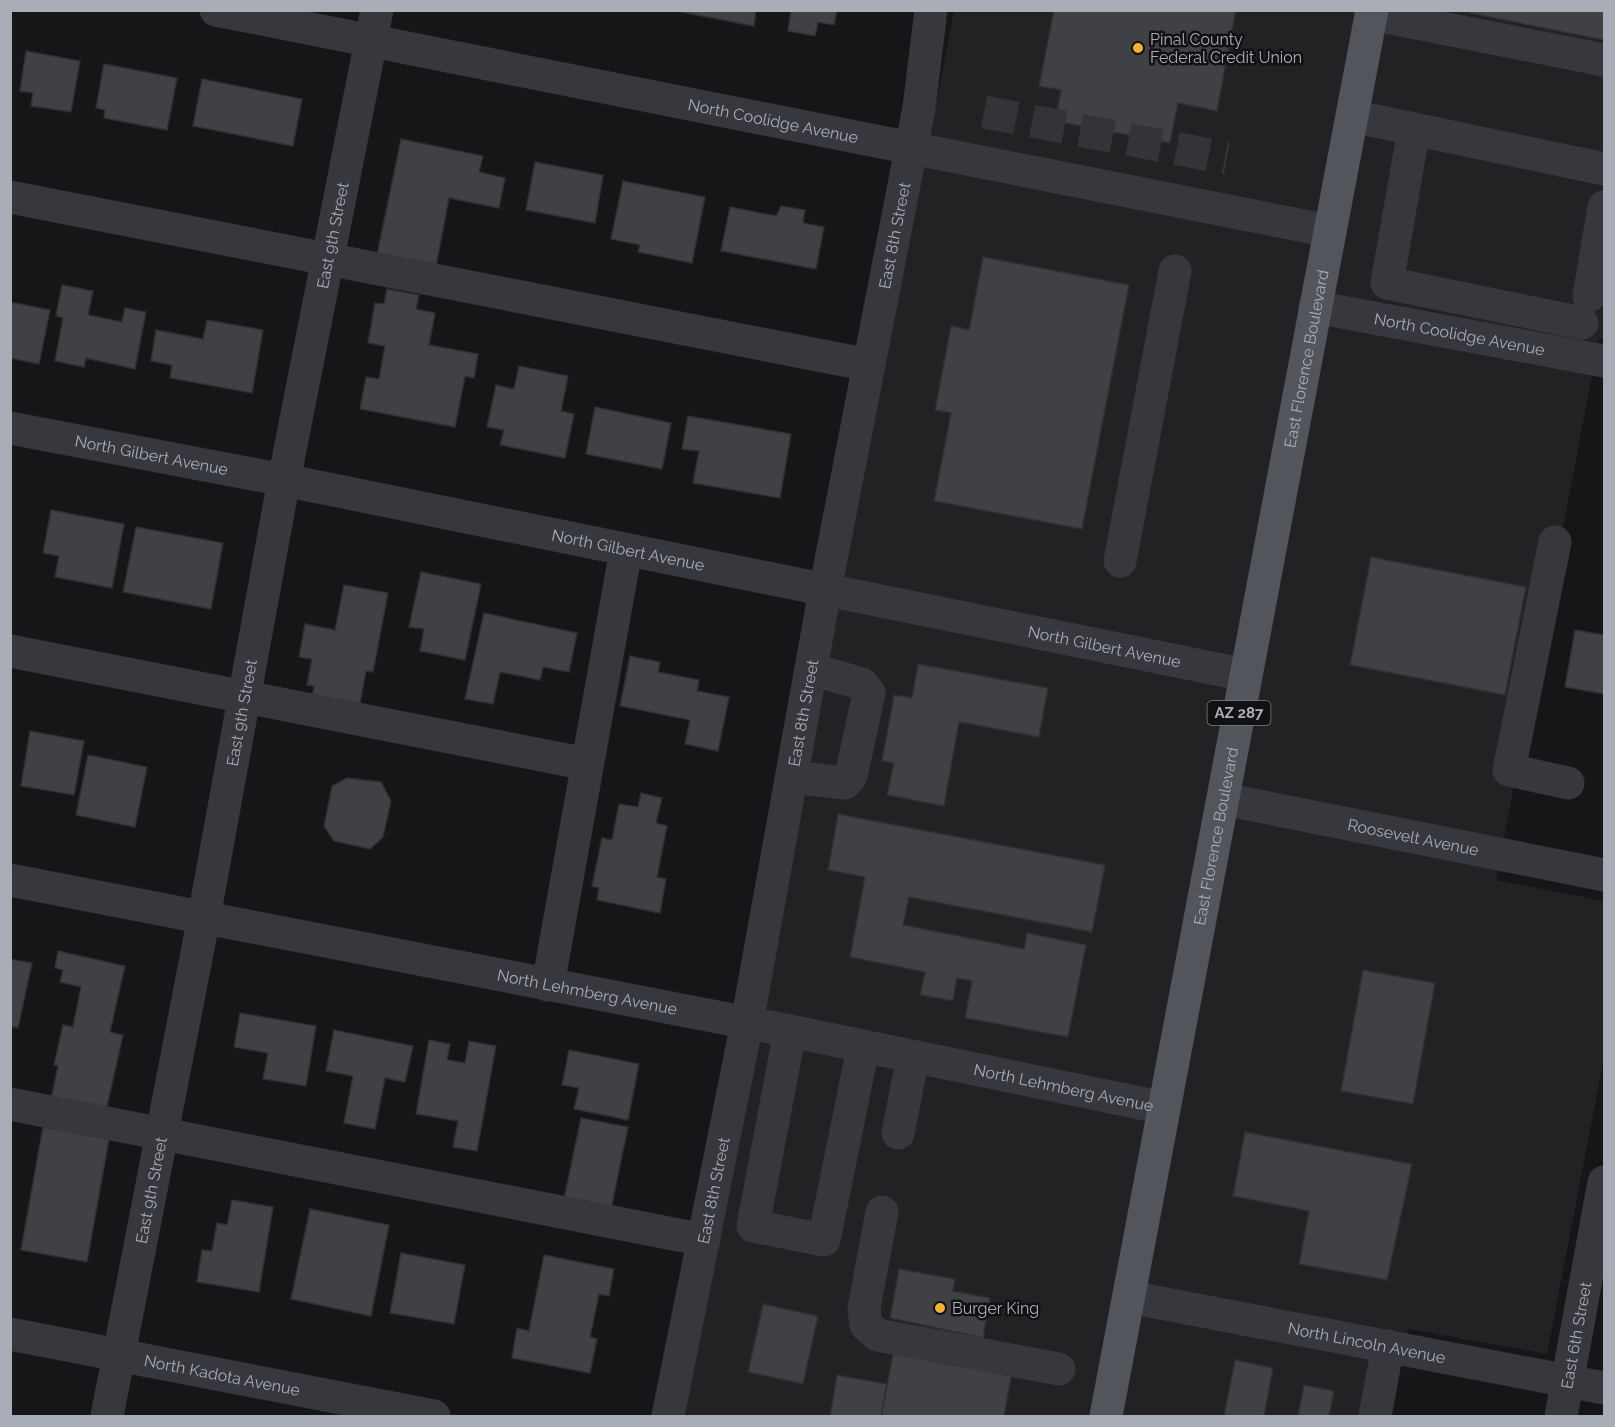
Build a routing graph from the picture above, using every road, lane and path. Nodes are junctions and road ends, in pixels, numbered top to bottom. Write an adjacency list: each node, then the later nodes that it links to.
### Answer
1 (216, 10): 4 (street, North Coolidge Avenue)
2 (931, 10): 8 (street, East 8th Street)
3 (1372, 12): 5 (street); 6 (main road, East Florence Boulevard / AZ 287)
4 (374, 25): 8 (street, North Coolidge Avenue); 13 (street, East 9th Street)
5 (1605, 60)
6 (1352, 116): 7 (street); 12 (main road, East Florence Boulevard / AZ 287)
7 (1413, 129): 9 (street); 11 (street)
8 (911, 148): 12 (street, North Coolidge Avenue); 17 (street, East 8th Street)
9 (1605, 169)
10 (10, 197): 13 (street)
11 (1605, 207)
12 (1329, 231): 15 (main road, East Florence Boulevard / AZ 287)
13 (328, 259): 17 (street); 19 (street, East 9th Street)
14 (1175, 270): 22 (street)
15 (1315, 307): 16 (street, North Coolidge Avenue); 26 (main road, East Florence Boulevard / AZ 287)
16 (1605, 361)
17 (869, 365): 23 (street, East 8th Street)
18 (10, 428): 19 (street, North Gilbert Avenue)
19 (284, 480): 21 (street, North Gilbert Avenue); 27 (street, East 9th Street)
20 (1555, 542): 30 (street)
21 (626, 550): 23 (street, North Gilbert Avenue); 28 (street)
22 (1120, 561)
23 (825, 591): 25 (street, East 8th Street); 26 (street, North Gilbert Avenue)
24 (10, 651): 27 (street)
25 (811, 669): 29 (street, East 8th Street); 29 (street)
26 (1246, 675): 31 (main road, East Florence Boulevard / AZ 287)
27 (244, 697): 28 (street); 34 (street, East 9th Street)
28 (587, 764): 35 (street)
29 (792, 777): 36 (street, East 8th Street)
30 (1568, 783)
31 (1222, 799): 32 (street, Roosevelt Avenue); 41 (main road, East Florence Boulevard / AZ 287)
32 (1605, 874)
33 (10, 880): 34 (street, North Lehmberg Avenue)
34 (204, 917): 35 (street, North Lehmberg Avenue); 43 (street, East 9th Street)
35 (548, 985): 36 (street, North Lehmberg Avenue)
36 (747, 1023): 37 (street, North Lehmberg Avenue); 46 (street, East 8th Street)
37 (790, 1031): 38 (street, North Lehmberg Avenue); 38 (street)
38 (863, 1048): 39 (street, North Lehmberg Avenue)
39 (913, 1057): 41 (street, North Lehmberg Avenue); 42 (street)
40 (10, 1104): 43 (street)
41 (1164, 1108): 47 (main road, East Florence Boulevard / AZ 287)
42 (898, 1132)
43 (162, 1134): 46 (street); 50 (street, East 9th Street)
44 (1605, 1182): 52 (street, East 6th Street)
45 (882, 1212): 51 (street)
46 (704, 1240): 56 (street, East 8th Street)
47 (1129, 1297): 49 (street, North Lincoln Avenue); 57 (main road, East Florence Boulevard / AZ 287)
48 (10, 1334): 50 (street, North Kadota Avenue)
49 (1388, 1346): 52 (street, North Lincoln Avenue); 58 (street)
50 (119, 1355): 54 (street, East 9th Street); 55 (street, North Kadota Avenue)
51 (1059, 1369)
52 (1567, 1381): 53 (street, North Lincoln Avenue); 59 (street, East 6th Street)
53 (1605, 1388)
54 (107, 1416)
55 (434, 1416)
56 (668, 1416)
57 (1106, 1416)
58 (1375, 1416)
59 (1561, 1416)

